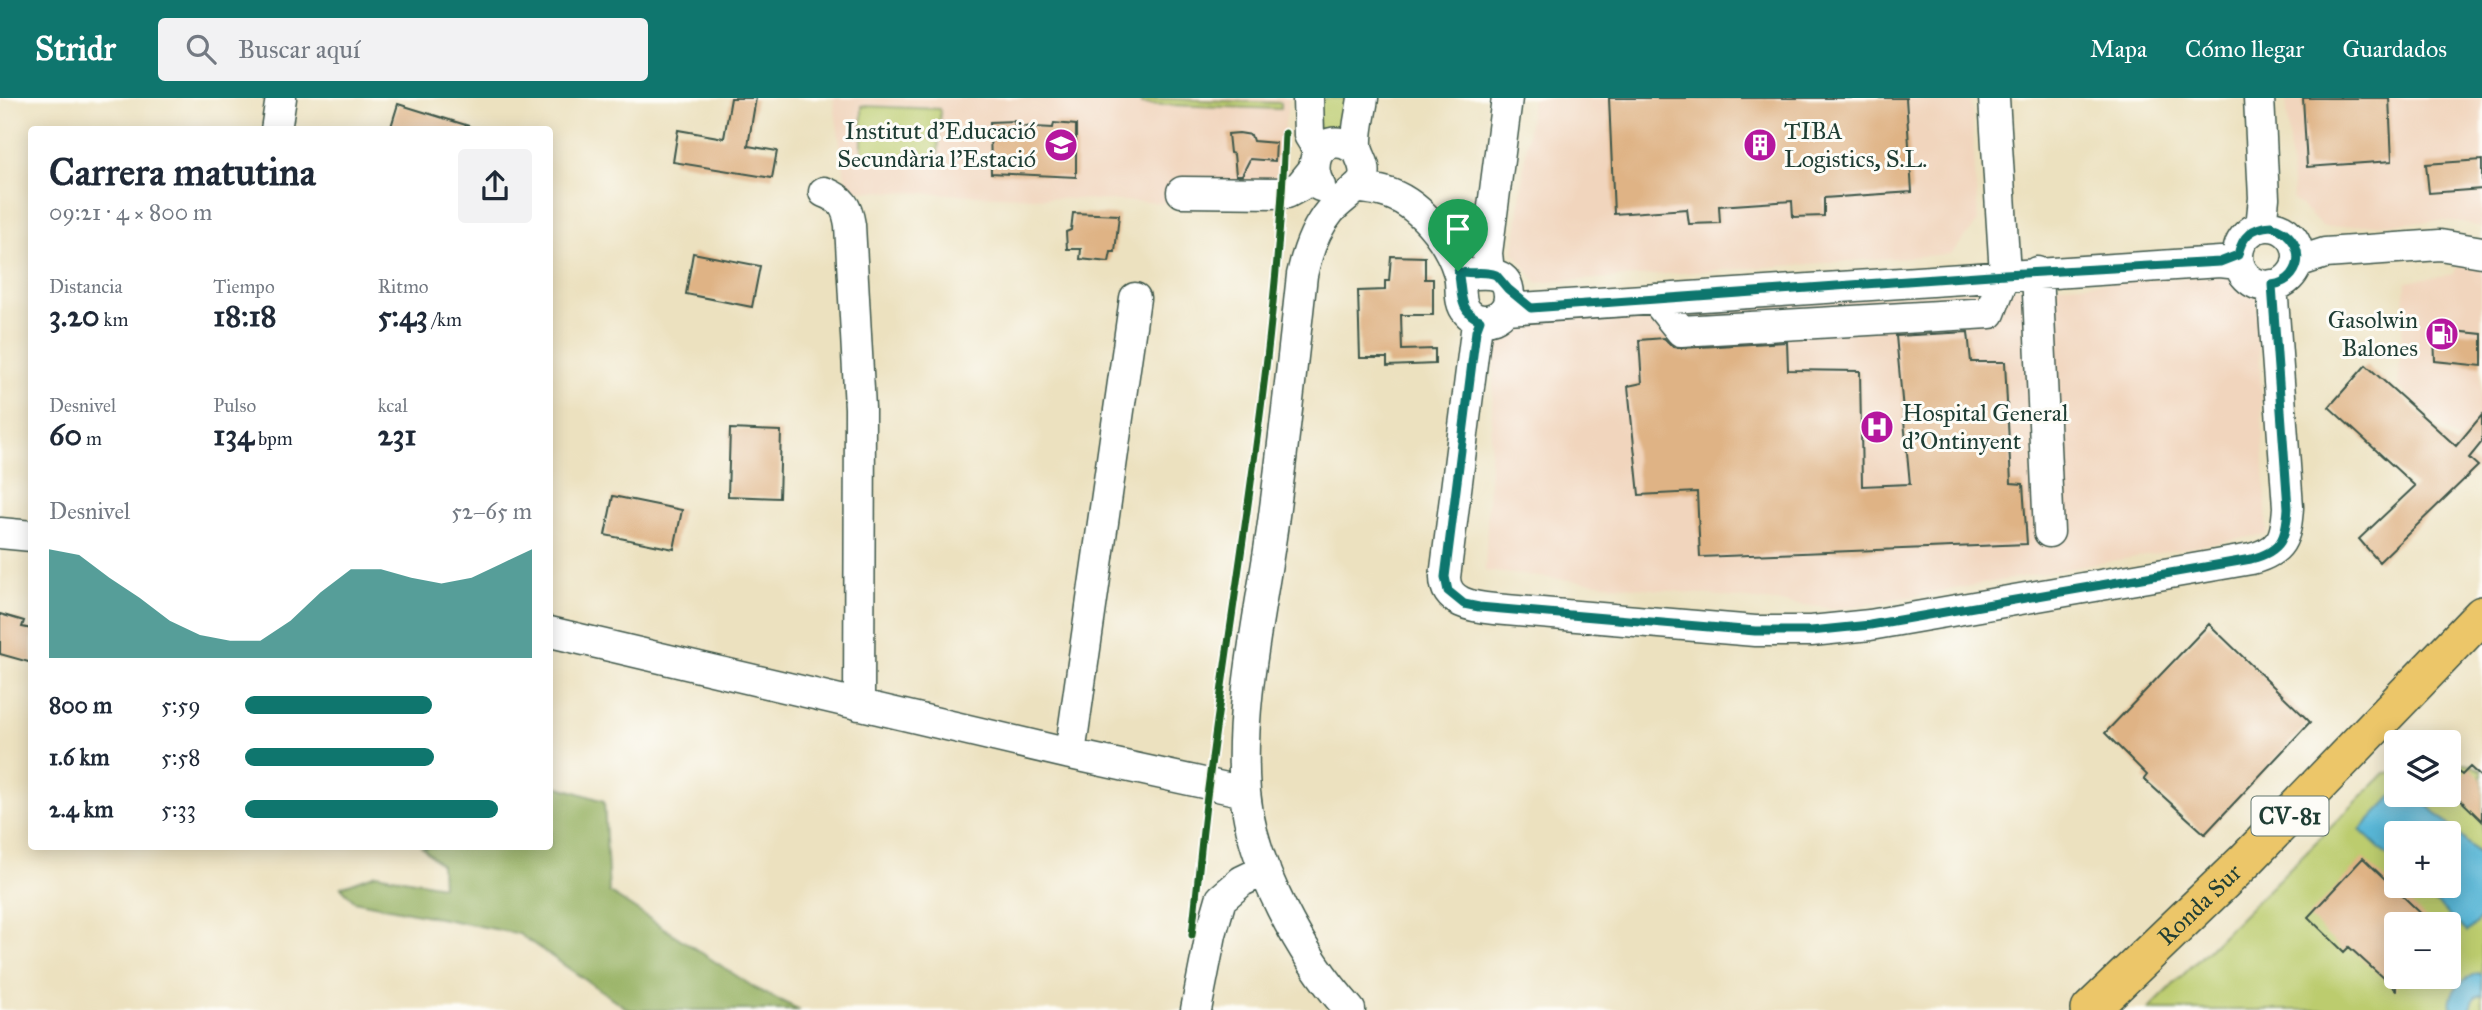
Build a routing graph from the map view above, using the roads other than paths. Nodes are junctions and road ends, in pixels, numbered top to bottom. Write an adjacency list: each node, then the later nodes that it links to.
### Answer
1 (281, 98): 6 (street)
2 (1308, 98): 7 (street)
3 (1507, 98): 17 (street)
4 (1994, 98): 15 (street)
5 (2259, 98): 10 (street)
6 (277, 126)
7 (1348, 161): 9 (street); 17 (street); 27 (street)
8 (824, 192): 25 (street)
9 (1182, 192)
10 (2266, 217): 12 (street); 13 (street)
11 (2482, 252): 12 (street)
12 (2297, 254): 16 (street)
13 (2232, 260): 14 (street); 16 (street)
14 (2037, 272): 15 (street); 19 (street)
15 (2005, 274): 17 (street)
16 (2272, 285): 17 (street)
17 (1487, 286)
18 (1135, 298): 26 (street)
19 (2049, 532)
20 (0, 533): 21 (street)
21 (28, 536)
22 (2482, 615): 31 (main road, Ronda Sur / CV-81)
23 (553, 633): 25 (street)
24 (2482, 651): 32 (main road, Ronda Sur / CV-81)
25 (859, 705): 26 (street)
26 (1070, 754): 27 (street)
27 (1245, 792): 28 (street)
28 (1265, 870): 29 (street); 30 (street)
29 (1196, 1010)
30 (1350, 1010)
31 (2090, 1010)
32 (2126, 1010)

